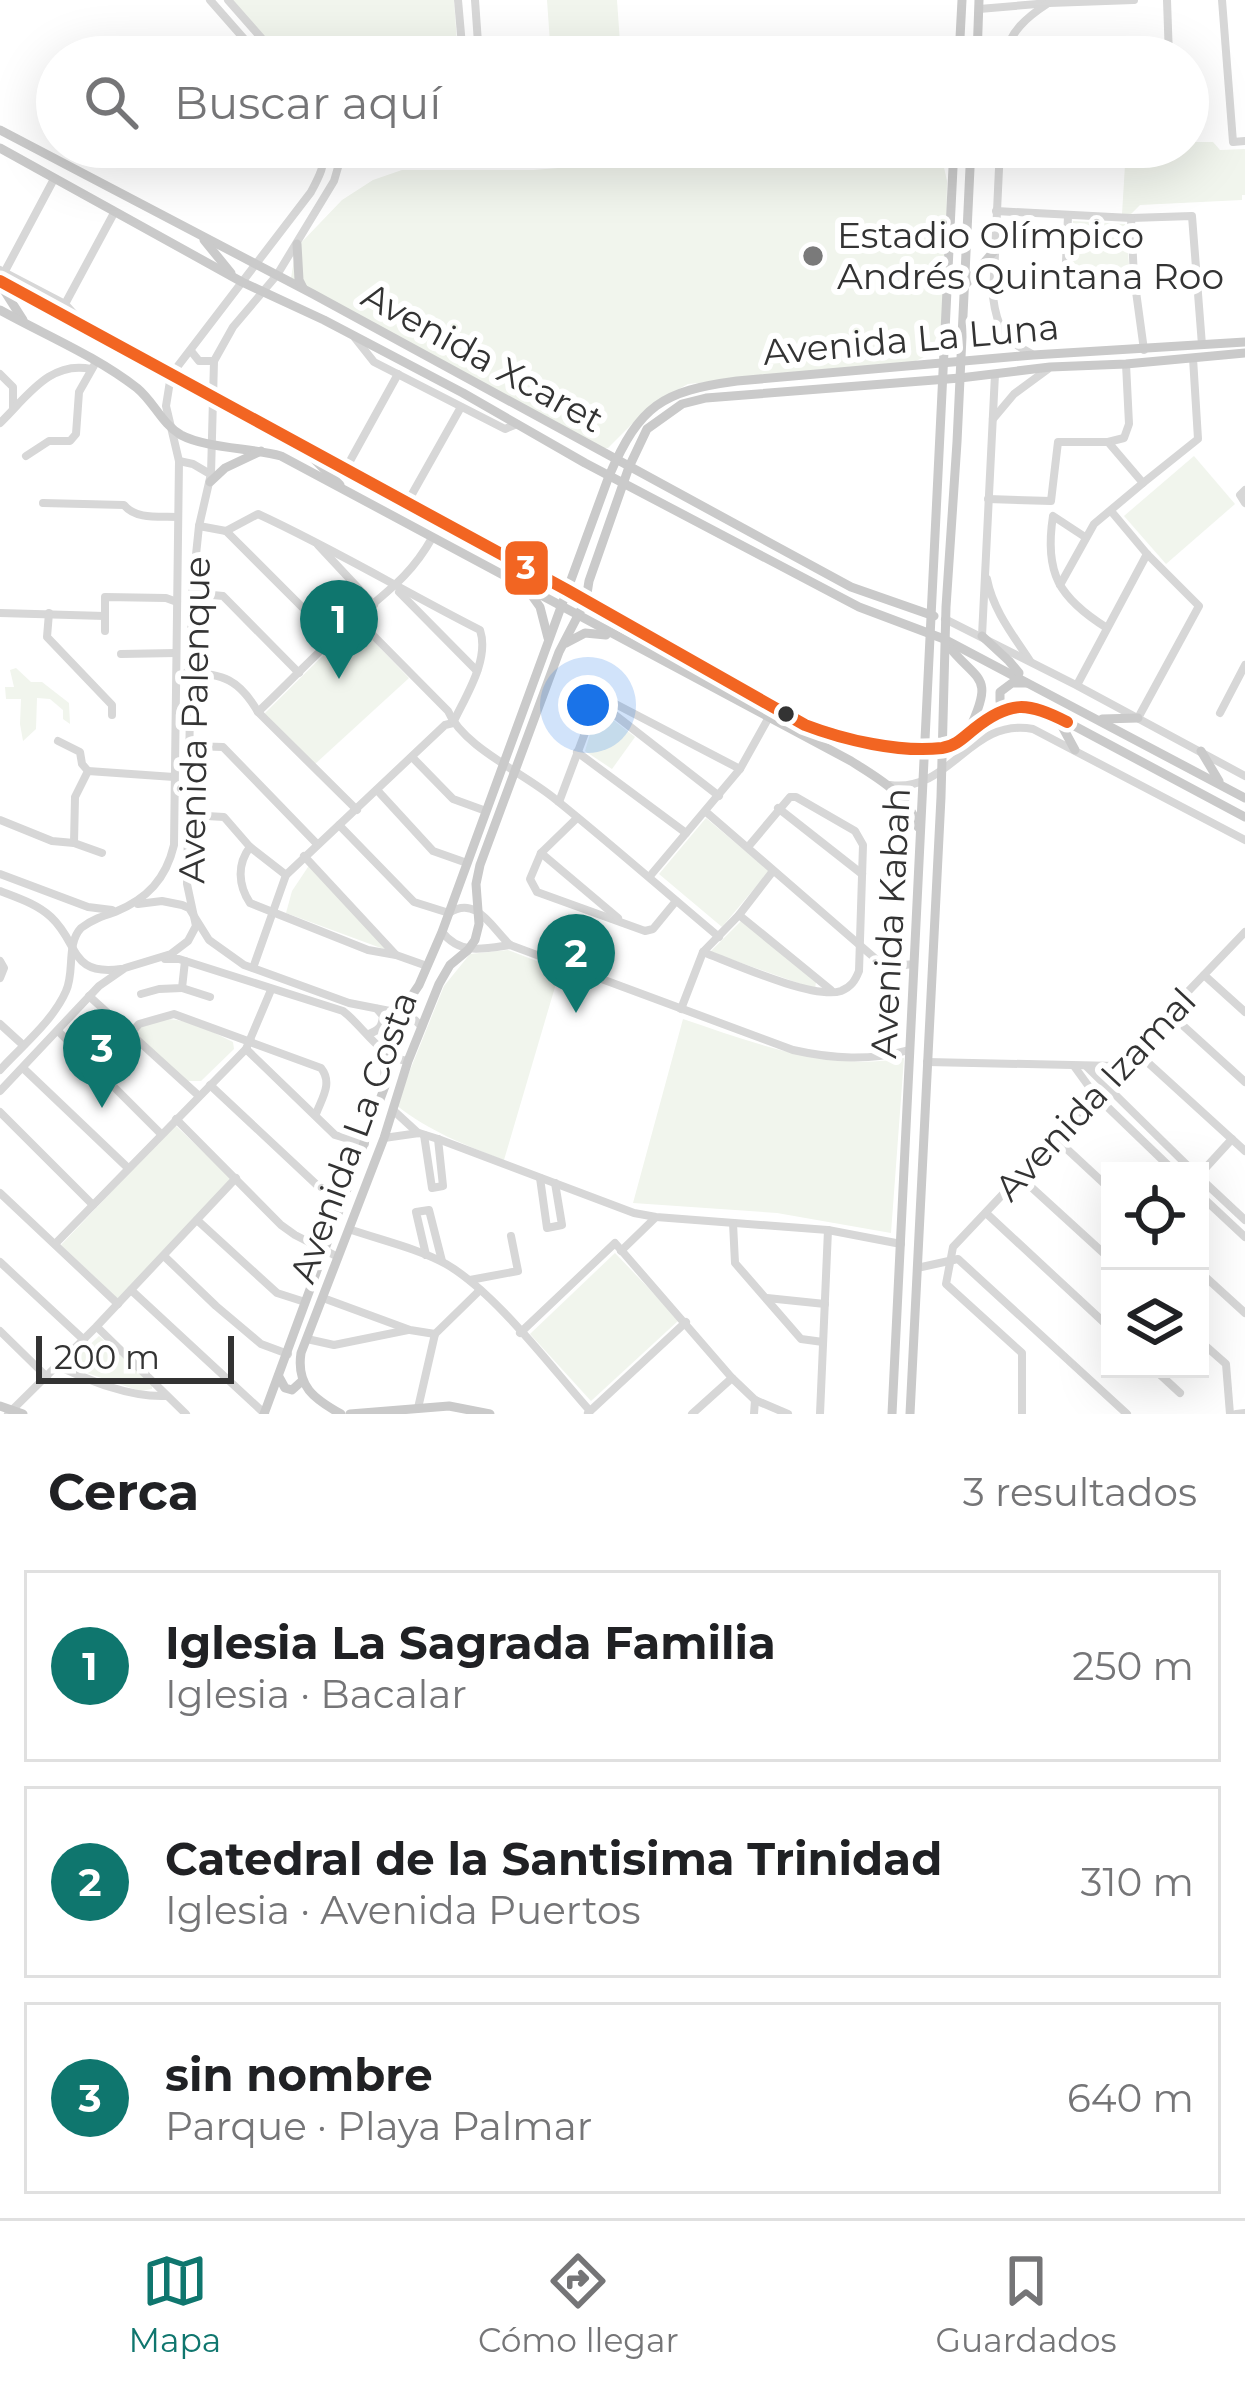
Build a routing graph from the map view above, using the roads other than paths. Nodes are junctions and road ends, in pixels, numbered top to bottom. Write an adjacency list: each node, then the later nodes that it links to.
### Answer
1 (210, 0): 13 (street)
2 (228, 0): 14 (street)
3 (458, 0): 15 (street)
4 (475, 0): 16 (street)
5 (962, 0): 17 (main road)
6 (1004, 0): 12 (street)
7 (1134, 0): 10 (street)
8 (1167, 0): 20 (street)
9 (1222, 0): 24 (street)
10 (1049, 3): 12 (street); 19 (street)
11 (979, 5): 12 (street); 18 (main road)
12 (1017, 7)
13 (242, 36)
14 (259, 36)
15 (461, 36)
16 (478, 36)
17 (960, 36)
18 (977, 36)
19 (1012, 36)
20 (1168, 36)
21 (0, 130): 23 (main road, Avenida Xcaret)
22 (0, 139): 23 (main road)
23 (18, 140): 26 (main road, Avenida Xcaret)
24 (1245, 142)
25 (0, 148): 33 (main road, Avenida Xcaret)
26 (36, 150)
27 (71, 168): 34 (main road, Avenida Xcaret)
28 (322, 168): 38 (street)
29 (338, 168): 40 (street)
30 (953, 168): 58 (main road, Avenida Kabah)
31 (970, 168): 49 (main road, Avenida Kabah)
32 (999, 168): 35 (street)
33 (55, 179): 34 (main road); 36 (main road, Avenida Xcaret); 46 (street)
34 (103, 185): 41 (main road, Avenida Xcaret)
35 (996, 211): 37 (street); 43 (street)
36 (114, 213): 48 (main road, Avenida Xcaret); 52 (street)
37 (1068, 216): 39 (street); 47 (street)
38 (292, 217): 40 (street); 44 (street)
39 (1131, 218): 47 (street); 61 (street)
40 (307, 228): 42 (street)
41 (201, 236): 44 (main road, Avenida Xcaret); 48 (main road)
42 (297, 244): 45 (street); 50 (main road)
43 (995, 250): 49 (main road); 66 (street)
44 (255, 264): 45 (main road, Avenida Xcaret); 48 (street)
45 (278, 275): 50 (main road, Avenida Xcaret); 51 (street)
46 (1, 277): 52 (street); 54 (main road); 55 (main road)
47 (1134, 277): 64 (street)
48 (239, 280): 51 (main road, Avenida Xcaret); 62 (street)
49 (965, 285): 56 (main road, Avenida Kabah)
50 (303, 289): 63 (main road, Avenida Xcaret)
51 (265, 293): 57 (main road, Avenida Xcaret); 70 (street)
52 (65, 304): 55 (street)
53 (2, 312): 54 (main road)
54 (25, 323): 74 (main road)
55 (85, 328): 79 (main road)
56 (963, 333): 68 (main road); 69 (main road, Avenida Kabah)
57 (352, 334): 59 (main road, Avenida Xcaret); 78 (street)
58 (944, 337): 71 (main road, Avenida Kabah); 72 (main road)
59 (366, 342): 63 (main road); 92 (main road, Avenida Xcaret)
60 (1245, 342): 61 (main road, Avenida La Luna)
61 (1202, 345): 64 (main road, Avenida La Luna)
62 (191, 349): 70 (street); 79 (street)
63 (411, 349): 99 (main road, Avenida Xcaret)
64 (1144, 350): 66 (main road, Avenida La Luna)
65 (1245, 353): 67 (main road, Avenida La Luna)
66 (1033, 355): 68 (main road, Avenida La Luna)
67 (1193, 358): 73 (main road, Avenida La Luna); 107 (street)
68 (986, 359): 69 (main road, Avenida La Luna)
69 (961, 361): 71 (main road, Avenida La Luna); 81 (main road, Avenida Kabah)
70 (214, 362): 84 (street, Avenida Palenque)
71 (942, 362): 72 (main road, Avenida La Luna); 82 (main road, Avenida Kabah)
72 (924, 364): 76 (main road, Avenida La Luna)
73 (1126, 364): 75 (main road, Avenida La Luna); 95 (street)
74 (94, 366): 87 (street); 93 (main road); 100 (street)
75 (1050, 367): 80 (main road, Avenida La Luna); 89 (street)
76 (878, 368): 83 (main road); 88 (main road, Avenida La Luna)
77 (0, 374): 87 (street)
78 (398, 374): 86 (street); 104 (street)
79 (171, 375): 84 (main road); 93 (street, Avenida Palenque)
80 (989, 375): 81 (main road, Avenida La Luna); 85 (main road); 89 (street)
81 (960, 378): 82 (main road, Avenida La Luna); 85 (main road, Avenida Kabah)
82 (942, 379): 83 (main road, Avenida La Luna); 127 (main road, Avenida Kabah)
83 (879, 384): 90 (main road, Avenida La Luna)
84 (214, 398): 96 (street, Avenida Palenque); 97 (main road)
85 (958, 404): 145 (main road, Avenida Kabah)
86 (461, 407): 92 (street); 113 (street)
87 (14, 410): 91 (street)
88 (646, 412): 90 (main road); 94 (main road, Avenida La Luna)
89 (992, 420): 111 (street)
90 (656, 422): 103 (main road)
91 (0, 423)
92 (517, 424): 105 (main road, Avenida Xcaret)
93 (170, 427): 96 (main road); 102 (street, Avenida Palenque)
94 (632, 429): 99 (main road); 101 (main road, Avenida La Luna)
95 (1108, 442): 107 (street); 111 (street)
96 (210, 443): 98 (main road); 106 (street, Avenida Palenque)
97 (302, 446): 104 (main road); 110 (main road)
98 (262, 451): 106 (main road); 110 (main road)
99 (599, 451): 101 (main road, Avenida Xcaret)
100 (26, 455)
101 (616, 460): 103 (main road, Avenida Xcaret); 105 (main road, Avenida La Costa)
102 (179, 461): 106 (street); 116 (street, Avenida Palenque)
103 (629, 467): 108 (main road, Avenida La Costa); 130 (main road, Avenida Xcaret)
104 (345, 470): 113 (main road)
105 (609, 476): 108 (main road, Avenida Xcaret); 132 (main road, Avenida La Costa)
106 (211, 478): 117 (street, Avenida Palenque)
107 (1143, 483): 115 (street)
108 (624, 484): 126 (main road, Avenida Xcaret); 134 (main road, Avenida La Costa)
109 (1245, 490): 114 (street)
110 (348, 493): 121 (main road)
111 (987, 499): 124 (street)
112 (43, 503): 116 (street)
113 (407, 503): 122 (main road)
114 (1245, 503)
115 (1111, 511): 119 (street); 125 (street)
116 (178, 517): 135 (street, Avenida Palenque)
117 (199, 526): 118 (street); 133 (street, Avenida Palenque)
118 (226, 531): 120 (street); 151 (street)
119 (1085, 537): 129 (street); 129 (street)
120 (312, 538): 128 (street); 136 (street)
121 (432, 538): 123 (main road); 128 (street)
122 (473, 539): 123 (main road); 132 (main road)
123 (444, 545): 131 (main road)
124 (984, 548): 150 (street); 159 (street)
125 (1147, 554): 146 (street); 176 (street)
126 (799, 574): 130 (main road); 148 (main road, Avenida Xcaret)
127 (934, 576): 137 (main road); 141 (main road, Avenida Kabah)
128 (394, 586): 136 (street); 161 (street); 161 (street)
129 (1059, 586): 146 (street)
130 (851, 587): 137 (main road, Avenida Xcaret)
131 (526, 589): 138 (main road); 153 (main road)
132 (567, 590): 134 (main road); 138 (main road, Avenida La Costa)
133 (192, 593): 163 (street, Avenida Palenque); 164 (street)
134 (586, 600): 143 (main road, Avenida La Costa); 158 (main road)
135 (177, 602): 142 (street); 154 (street, Avenida Palenque)
136 (374, 604): 144 (street)
137 (904, 607): 141 (main road, Avenida Xcaret)
138 (560, 608): 143 (main road); 153 (main road, Avenida La Costa)
139 (0, 613): 140 (street)
140 (49, 613): 142 (street); 173 (street)
141 (931, 615): 145 (main road, Avenida Xcaret); 148 (main road, Avenida Kabah)
142 (105, 616): 147 (street)
143 (578, 616): 149 (main road); 155 (main road, Avenida La Costa)
144 (356, 618): 151 (street); 178 (street)
145 (945, 619): 150 (street); 152 (main road, Avenida Kabah)
146 (1107, 628): 166 (street)
147 (105, 631)
148 (930, 633): 152 (main road, Avenida Xcaret); 184 (main road, Avenida Kabah)
149 (615, 636): 155 (main road); 157 (main road)
150 (982, 637): 159 (street); 165 (main road)
151 (334, 639): 164 (street)
152 (944, 639): 165 (main road, Avenida Xcaret); 180 (main road); 185 (main road, Avenida Kabah)
153 (546, 644): 155 (main road); 190 (main road, Avenida La Costa)
154 (176, 653): 156 (street); 162 (street, Avenida Palenque)
155 (558, 653): 192 (main road, Avenida La Costa)
156 (122, 654)
157 (653, 656): 158 (main road); 174 (main road)
158 (691, 660): 179 (main road)
159 (1031, 662): 166 (street)
160 (1245, 665): 167 (street)
161 (477, 670): 178 (street)
162 (176, 672): 163 (street); 196 (street, Avenida Palenque)
163 (190, 672): 171 (street); 183 (street, Avenida Palenque)
164 (299, 674): 171 (street)
165 (1027, 680): 170 (main road); 177 (main road)
166 (1076, 685): 176 (street)
167 (1232, 691): 168 (street); 172 (street)
168 (1245, 698)
169 (600, 699): 188 (street); 191 (street); 201 (street)
170 (1006, 709): 175 (main road); 180 (main road)
171 (258, 712): 205 (street)
172 (1220, 713)
173 (112, 715)
174 (769, 717): 182 (main road); 191 (street)
175 (1057, 717): 186 (main road); 209 (main road)
176 (1138, 718): 177 (main road); 187 (street)
177 (1096, 719): 199 (main road)
178 (453, 723): 189 (street); 190 (street)
179 (805, 724): 182 (main road); 184 (main road)
180 (967, 735): 185 (main road)
181 (58, 741): 193 (street)
182 (819, 744): 198 (main road)
183 (189, 746): 208 (street, Avenida Palenque); 217 (street)
184 (925, 748): 185 (main road); 197 (main road, Avenida Kabah)
185 (941, 748): 194 (main road, Avenida Kabah)
186 (1075, 750): 194 (street); 215 (street)
187 (1201, 751): 195 (street); 199 (main road)
188 (577, 752): 203 (street); 213 (street)
189 (412, 757): 200 (street); 206 (street)
190 (502, 761): 192 (street); 206 (main road, Avenida La Costa)
191 (740, 769): 201 (street)
192 (514, 770): 203 (street); 232 (main road, Avenida La Costa)
193 (88, 771): 196 (street); 216 (street)
194 (941, 772): 197 (street); 278 (main road, Avenida Kabah)
195 (1245, 776)
196 (174, 778): 231 (street, Avenida Palenque)
197 (926, 778): 198 (street); 214 (main road, Avenida Kabah)
198 (889, 785): 214 (main road)
199 (1221, 785): 202 (main road)
200 (377, 790): 205 (street); 223 (street)
201 (719, 796): 207 (street)
202 (1245, 798)
203 (559, 802): 210 (street)
204 (778, 808): 219 (street); 226 (street); 226 (street)
205 (357, 810): 212 (street)
206 (487, 811): 223 (main road, Avenida La Costa)
207 (705, 811): 213 (street); 219 (street)
208 (189, 815): 218 (street); 236 (street, Avenida Palenque)
209 (1245, 817)
210 (578, 818): 221 (street); 228 (street)
211 (0, 820): 216 (street)
212 (339, 825): 217 (street); 234 (street)
213 (686, 833): 228 (street)
214 (921, 836): 250 (main road, Avenida Kabah)
215 (1245, 840)
216 (74, 843): 220 (street)
217 (317, 844): 222 (street)
218 (250, 847): 227 (street); 233 (street)
219 (748, 847): 224 (street)
220 (102, 853)
221 (541, 854): 237 (street); 237 (street)
222 (304, 856): 227 (street); 246 (street)
223 (467, 863): 234 (main road, Avenida La Costa)
224 (773, 872): 235 (street); 241 (street)
225 (0, 874): 231 (street)
226 (862, 874): 241 (street)
227 (286, 875): 233 (street)
228 (650, 876): 230 (street)
229 (0, 891): 244 (street)
230 (676, 901): 237 (street); 239 (street)
231 (120, 910): 236 (street); 244 (street, Avenida Palenque)
232 (478, 912): 234 (street); 242 (street); 243 (main road, Avenida La Costa)
233 (272, 913): 246 (street); 253 (street)
234 (448, 913): 238 (main road, Avenida La Costa)
235 (739, 915): 239 (street); 258 (street)
236 (195, 919): 247 (street, Avenida Palenque); 253 (street)
237 (622, 922)
238 (442, 932): 243 (street); 251 (main road, Avenida La Costa)
239 (719, 937): 245 (street)
240 (1243, 938): 254 (street, Avenida Izamal)
241 (860, 945): 250 (street); 258 (street)
242 (510, 946): 243 (street); 263 (street)
243 (468, 950): 268 (main road, Avenida La Costa)
244 (72, 951): 252 (street); 272 (street)
245 (703, 952): 258 (street); 263 (street)
246 (395, 955): 251 (street)
247 (157, 958): 249 (street); 252 (street, Avenida Palenque)
248 (0, 961): 255 (street)
249 (185, 961): 256 (street); 257 (street)
250 (914, 964): 275 (main road, Avenida Kabah)
251 (427, 966): 266 (main road, Avenida La Costa)
252 (124, 968): 260 (street, Avenida Palenque)
253 (253, 968): 262 (street)
254 (1204, 975): 264 (street, Avenida Izamal); 265 (street)
255 (0, 978)
256 (182, 988): 259 (street); 261 (street)
257 (271, 990): 271 (street); 273 (street)
258 (834, 993)
259 (141, 994)
260 (89, 996): 269 (street, Avenida Palenque); 270 (street)
261 (210, 997)
262 (374, 1006): 266 (street); 271 (street)
263 (681, 1009): 275 (street)
264 (1168, 1012): 274 (street, Avenida Izamal); 284 (street)
265 (1245, 1012)
266 (400, 1013): 268 (street); 276 (main road)
267 (0, 1024): 272 (street)
268 (422, 1027): 277 (main road, Avenida La Costa)
269 (58, 1031): 282 (street, Avenida Palenque); 297 (street)
270 (130, 1034): 273 (street); 289 (street)
271 (369, 1034): 276 (street)
272 (23, 1045): 283 (street)
273 (249, 1046): 285 (street); 294 (street); 294 (street)
274 (1133, 1049): 281 (street, Avenida Izamal); 302 (street)
275 (909, 1050): 329 (main road, Avenida Kabah)
276 (385, 1052): 277 (street); 296 (main road, Avenida La Costa)
277 (408, 1061): 292 (main road, Avenida La Costa)
278 (927, 1062): 280 (street); 339 (main road, Avenida Kabah)
279 (1086, 1065): 280 (street); 281 (street); 286 (street)
280 (1074, 1066): 288 (street)
281 (1118, 1066): 286 (street, Avenida Izamal)
282 (23, 1067): 287 (street, Avenida Palenque); 308 (street)
283 (0, 1070)
284 (1245, 1082)
285 (210, 1084): 289 (street); 316 (street)
286 (1102, 1085): 288 (street, Avenida Izamal); 306 (street)
287 (0, 1091)
288 (1095, 1095): 290 (street, Avenida Izamal); 291 (street)
289 (199, 1096): 295 (street)
290 (1087, 1105): 291 (street); 300 (street, Avenida Izamal)
291 (1108, 1108): 305 (street)
292 (393, 1109): 298 (street); 299 (main road, Avenida La Costa)
293 (0, 1112): 318 (street)
294 (316, 1114): 303 (street)
295 (176, 1119): 297 (street); 310 (street)
296 (369, 1132): 299 (main road); 303 (main road, Avenida La Costa)
297 (161, 1134): 308 (street)
298 (422, 1134): 299 (street); 301 (street); 301 (street)
299 (384, 1138): 324 (main road, Avenida La Costa)
300 (1054, 1138): 309 (street, Avenida Izamal); 312 (street)
301 (438, 1139): 311 (street)
302 (1232, 1139): 304 (street); 307 (street)
303 (364, 1144): 316 (main road, Avenida La Costa)
304 (1245, 1151)
305 (1165, 1162)
306 (1185, 1162)
307 (1209, 1163)
308 (128, 1168): 318 (street)
309 (1019, 1176): 319 (street, Avenida Izamal); 331 (street)
310 (236, 1178): 321 (street); 332 (street)
311 (540, 1178): 313 (street); 313 (street)
312 (1101, 1181)
313 (555, 1183): 320 (street)
314 (1209, 1185): 322 (street)
315 (0, 1193): 328 (street)
316 (346, 1195): 332 (main road, Avenida La Costa)
317 (1209, 1203): 327 (street)
318 (93, 1204): 328 (street)
319 (986, 1213): 336 (street, Avenida Izamal); 350 (street)
320 (656, 1217): 323 (street); 330 (street)
321 (197, 1220): 333 (street); 346 (street)
322 (1245, 1220)
323 (733, 1223): 325 (street); 345 (street)
324 (349, 1229): 334 (street); 335 (main road, Avenida La Costa)
325 (829, 1230): 329 (street); 348 (street)
326 (511, 1236): 340 (street)
327 (1245, 1237)
328 (55, 1244): 347 (street)
329 (901, 1244): 386 (main road, Avenida Kabah)
330 (618, 1248): 351 (street); 355 (street)
331 (1101, 1251)
332 (325, 1252): 335 (street); 346 (main road, Avenida La Costa)
333 (164, 1256): 343 (street); 363 (street)
334 (426, 1256): 338 (street); 338 (street)
335 (338, 1257): 344 (main road, Avenida La Costa)
336 (955, 1259): 339 (street); 388 (street); 389 (street)
337 (0, 1262): 358 (street)
338 (442, 1262): 340 (street)
339 (917, 1268): 387 (main road, Avenida Kabah)
340 (469, 1280): 342 (street)
341 (1209, 1280): 349 (street)
342 (480, 1290): 355 (street); 356 (street)
343 (131, 1291): 347 (street); 380 (street)
344 (323, 1298): 353 (street); 357 (main road, Avenida La Costa)
345 (765, 1298): 348 (street); 359 (street)
346 (305, 1302): 363 (main road, Avenida La Costa)
347 (118, 1304): 352 (street)
348 (825, 1304): 359 (street)
349 (1245, 1313)
350 (1101, 1320)
351 (686, 1322): 367 (street); 375 (street)
352 (96, 1327): 358 (street); 371 (street)
353 (410, 1330): 356 (street); 357 (street)
354 (0, 1331): 362 (street)
355 (520, 1333): 375 (street)
356 (435, 1334): 374 (street)
357 (307, 1339): 369 (main road, Avenida La Costa)
358 (84, 1340): 364 (street)
359 (823, 1342): 385 (street)
360 (0, 1345): 362 (street)
361 (1209, 1349): 390 (street)
362 (21, 1351): 365 (street)
363 (287, 1354): 366 (main road, Avenida La Costa)
364 (58, 1366): 365 (street); 371 (street)
365 (47, 1377): 376 (street)
366 (280, 1377): 369 (main road); 380 (main road, Avenida La Costa)
367 (732, 1378): 372 (street); 377 (street)
368 (1164, 1378): 370 (street)
369 (302, 1381): 381 (main road)
370 (1180, 1393)
371 (167, 1396): 379 (street)
372 (755, 1400): 383 (street); 384 (street)
373 (0, 1406): 376 (main road)
374 (418, 1408): 381 (main road); 382 (main road)
375 (588, 1412)
376 (15, 1413)
377 (694, 1413)
378 (1245, 1413): 390 (street)
379 (186, 1414)
380 (264, 1414)
381 (345, 1414)
382 (490, 1414)
383 (754, 1414)
384 (788, 1414)
385 (820, 1414)
386 (892, 1414)
387 (910, 1414)
388 (1022, 1414)
389 (1127, 1414)
390 (1233, 1414)

